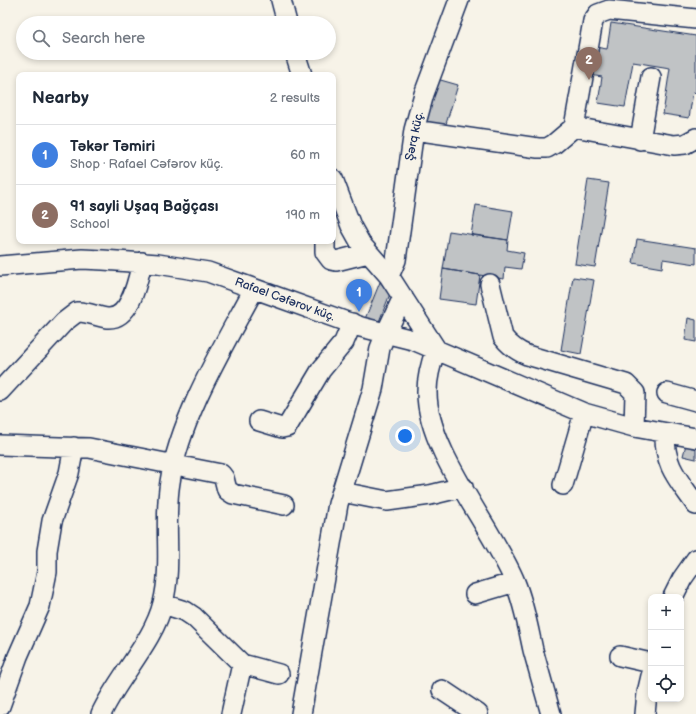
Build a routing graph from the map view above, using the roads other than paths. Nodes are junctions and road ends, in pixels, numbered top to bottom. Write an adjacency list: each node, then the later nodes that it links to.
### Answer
1 (281, 0): 3 (street)
2 (459, 0): 9 (street, Şərq küç.)
3 (285, 16)
4 (696, 20): 8 (street)
5 (297, 60): 6 (street)
6 (301, 72)
7 (651, 77): 11 (street)
8 (574, 127): 9 (street); 11 (street)
9 (414, 130): 17 (street, Şərq küç.)
10 (696, 138): 11 (street)
11 (640, 140)
12 (336, 187): 14 (street)
13 (325, 244): 14 (street)
14 (368, 253): 17 (street)
15 (142, 262): 16 (street, Rafael Cəfərov küç.); 19 (street, Rafael Cəfərov küç.); 24 (street)
16 (0, 266)
17 (389, 276): 20 (street)
18 (490, 284): 29 (street)
19 (254, 289): 21 (street, Rafael Cəfərov küç.); 34 (street)
20 (403, 297): 22 (street); 23 (street)
21 (352, 324): 22 (street, Rafael Cəfərov küç.); 28 (street)
22 (386, 333): 23 (street, Rafael Cəfərov küç.); 37 (street)
23 (436, 349): 27 (street, Rafael Cəfərov küç.); 36 (street)
24 (0, 391)
25 (667, 393): 26 (street)
26 (696, 401)
27 (584, 414): 29 (street, Rafael Cəfərov küç.); 35 (street)
28 (259, 421)
29 (634, 427): 30 (street, Rafael Cəfərov küç.)
30 (665, 433): 31 (street, Rafael Cəfərov küç.); 39 (street)
31 (696, 438)
32 (0, 445): 33 (street)
33 (74, 447): 34 (street); 51 (street)
34 (173, 465): 38 (street); 44 (street)
35 (563, 485)
36 (463, 487): 37 (street); 41 (street)
37 (342, 492): 54 (street)
38 (284, 505)
39 (696, 505)
40 (696, 559): 43 (street)
41 (515, 582): 42 (street); 56 (street)
42 (476, 594)
43 (674, 594)
44 (163, 604): 47 (street); 52 (street)
45 (620, 656): 46 (street)
46 (648, 662)
47 (242, 664): 48 (street); 53 (street)
48 (279, 674)
49 (648, 689): 57 (street)
50 (442, 690): 55 (street)
51 (0, 706)
52 (101, 714)
53 (231, 714)
54 (301, 714)
55 (478, 714)
56 (551, 714)
57 (645, 714)

